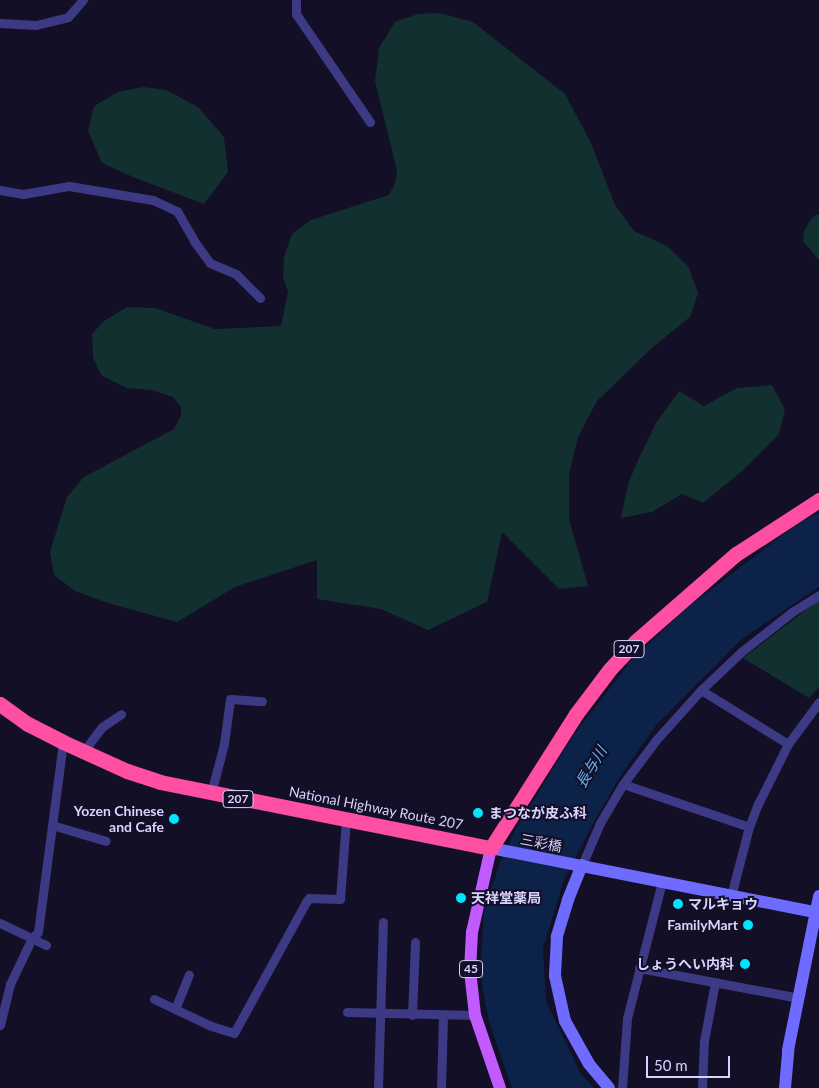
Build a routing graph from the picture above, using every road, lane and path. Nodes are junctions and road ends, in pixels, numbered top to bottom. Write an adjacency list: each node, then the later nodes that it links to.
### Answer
1 (83, 0): 3 (street)
2 (296, 0): 4 (street)
3 (0, 23)
4 (370, 122)
5 (0, 190): 6 (street)
6 (260, 298)
7 (819, 500): 23 (highway, 207)
8 (819, 595): 9 (street)
9 (701, 690): 15 (street); 17 (street)
10 (262, 701): 18 (street)
11 (819, 702): 15 (street)
12 (1, 706): 14 (highway, National Highway Route 207 / 207)
13 (121, 714): 16 (street)
14 (63, 742): 16 (highway, National Highway Route 207 / 207); 20 (street)
15 (788, 744): 21 (street)
16 (83, 752): 18 (highway, National Highway Route 207 / 207)
17 (623, 784): 21 (street); 24 (street)
18 (211, 793): 19 (highway, National Highway Route 207 / 207)
19 (346, 818): 23 (highway, National Highway Route 207 / 207); 39 (street)
20 (52, 825): 22 (street); 31 (street)
21 (749, 827): 26 (street)
22 (106, 841)
23 (495, 849): 24 (street, 三彩橋); 43 (main road, 45)
24 (579, 865): 25 (street, 三彩橋); 49 (street)
25 (662, 882): 26 (street, 三彩橋); 34 (street)
26 (731, 896): 28 (street, 三彩橋)
27 (819, 896): 28 (street)
28 (817, 913): 37 (street)
29 (383, 922): 41 (street)
30 (0, 923): 31 (street)
31 (32, 938): 33 (street); 45 (street)
32 (415, 942): 42 (street)
33 (46, 945)
34 (639, 968): 36 (street); 50 (street)
35 (189, 975): 39 (street)
36 (715, 982): 37 (street); 51 (street)
37 (799, 998): 52 (street)
38 (154, 999): 39 (street)
39 (175, 1009)
40 (347, 1012): 41 (street)
41 (380, 1014): 42 (street); 47 (street)
42 (412, 1015): 44 (street)
43 (475, 1015): 44 (street); 46 (main road, 45)
44 (443, 1016): 48 (street)
45 (0, 1025)
46 (498, 1086)
47 (378, 1088)
48 (441, 1088)
49 (609, 1088)
50 (622, 1088)
51 (702, 1088)
52 (786, 1088)

